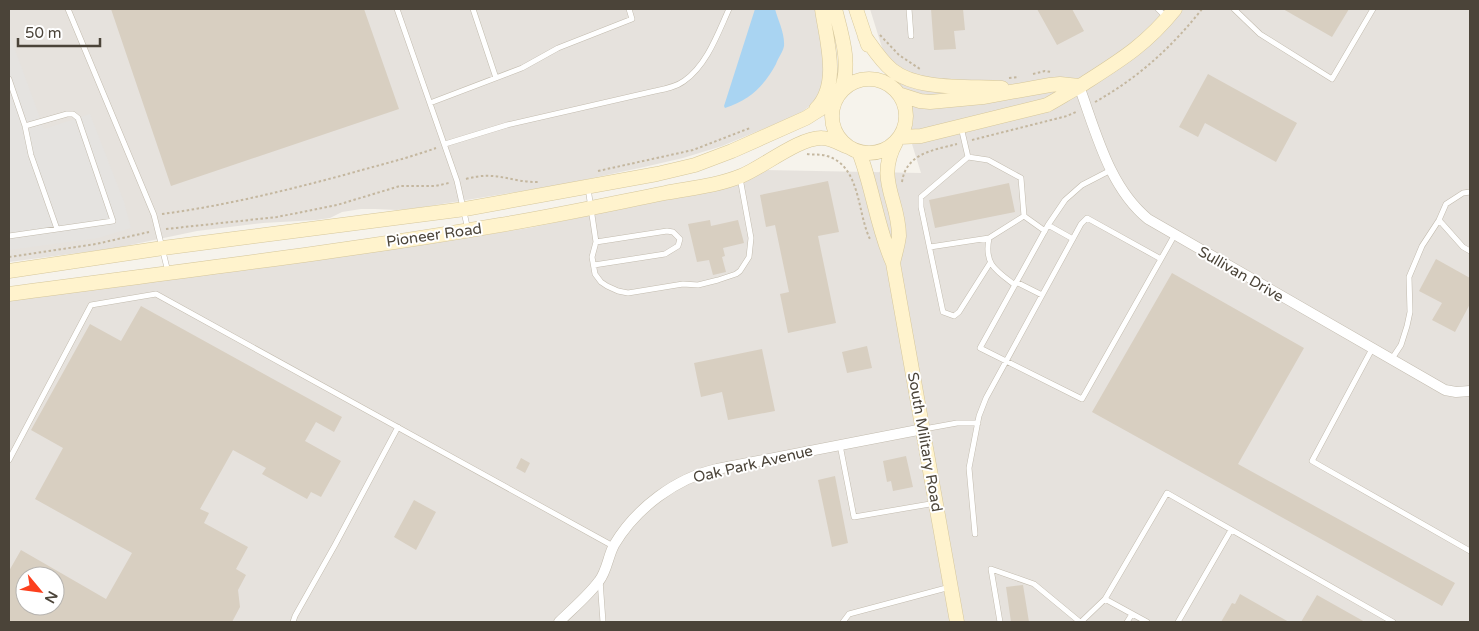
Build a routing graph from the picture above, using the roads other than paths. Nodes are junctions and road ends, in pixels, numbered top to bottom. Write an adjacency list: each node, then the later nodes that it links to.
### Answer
1 (68, 9): 48 (lane)
2 (397, 9): 21 (lane)
3 (473, 9): 15 (lane)
4 (629, 9): 15 (lane)
5 (729, 9): 26 (lane)
6 (822, 9): 22 (main road)
7 (835, 9): 20 (main road)
8 (856, 9): 13 (main road)
9 (909, 9): 14 (lane)
10 (1374, 9): 11 (lane)
11 (1236, 10)
12 (1167, 12): 18 (main road)
13 (872, 35): 17 (main road); 19 (main road)
14 (911, 36)
15 (496, 78): 21 (lane)
16 (9, 79): 23 (lane)
17 (1022, 83): 18 (main road); 19 (main road)
18 (1078, 86): 24 (main road); 30 (street, Sullivan Drive)
19 (897, 91): 20 (main road); 25 (main road)
20 (838, 96): 22 (main road, Pioneer Road); 27 (main road)
21 (430, 103): 26 (lane)
22 (806, 118): 32 (main road, Pioneer Road)
23 (25, 126): 39 (lane); 39 (lane)
24 (961, 126): 25 (main road); 29 (lane)
25 (899, 139): 28 (main road); 51 (main road, South Military Road)
26 (445, 144): 34 (lane)
27 (846, 146): 28 (main road); 31 (main road, Pioneer Road)
28 (860, 152): 51 (main road, South Military Road)
29 (968, 157): 36 (lane); 47 (lane)
30 (1112, 170): 38 (lane); 43 (street, Sullivan Drive)
31 (739, 177): 35 (main road, Pioneer Road); 53 (lane)
32 (588, 188): 34 (main road, Pioneer Road); 35 (lane)
33 (1470, 192): 37 (lane)
34 (465, 209): 40 (lane); 48 (main road, Pioneer Road)
35 (591, 209): 40 (main road, Pioneer Road); 46 (lane)
36 (1024, 216): 41 (lane); 44 (lane)
37 (1439, 220): 49 (lane); 60 (lane)
38 (1048, 225): 41 (lane); 45 (lane)
39 (57, 229): 42 (lane)
40 (468, 230): 55 (main road, Pioneer Road)
41 (1045, 231): 56 (lane)
42 (9, 236)
43 (1174, 236): 50 (lane); 59 (street, Sullivan Drive)
44 (989, 238): 47 (lane); 52 (lane)
45 (1073, 239): 50 (lane); 58 (lane)
46 (596, 242): 53 (lane); 53 (lane)
47 (930, 247): 52 (lane)
48 (163, 248): 54 (main road, Pioneer Road); 55 (lane)
49 (1470, 251)
50 (1161, 260): 61 (lane)
51 (893, 263): 65 (main road, South Military Road)
52 (990, 263): 56 (lane)
53 (594, 266)
54 (9, 271)
55 (168, 272): 57 (main road, Pioneer Road)
56 (1016, 284): 58 (lane); 61 (lane)
57 (9, 294)
58 (1042, 295): 61 (lane)
59 (1372, 349): 60 (street, Sullivan Drive); 72 (lane)
60 (1391, 360): 62 (street, Sullivan Drive)
61 (1006, 361): 63 (lane)
62 (1470, 391)
63 (978, 423): 65 (lane); 70 (lane)
64 (398, 427): 67 (lane); 71 (lane); 77 (lane)
65 (923, 429): 66 (street, Oak Park Avenue); 68 (main road, South Military Road)
66 (840, 445): 68 (lane); 71 (street, Oak Park Avenue)
67 (9, 460)
68 (936, 503): 74 (main road, South Military Road)
69 (1231, 530): 75 (lane); 86 (lane); 87 (lane)
70 (976, 534)
71 (614, 546): 73 (street, Oak Park Avenue)
72 (1470, 551)
73 (600, 580): 78 (street, Oak Park Avenue); 79 (lane)
74 (951, 586): 80 (lane); 81 (main road, South Military Road)
75 (1105, 599): 76 (lane); 83 (lane)
76 (1132, 614): 84 (lane); 85 (lane)
77 (293, 622)
78 (559, 622)
79 (603, 622)
80 (843, 622)
81 (958, 622)
82 (1000, 622): 83 (lane)
83 (1081, 622)
84 (1127, 622)
85 (1147, 622)
86 (1178, 622)
87 (1393, 622)

